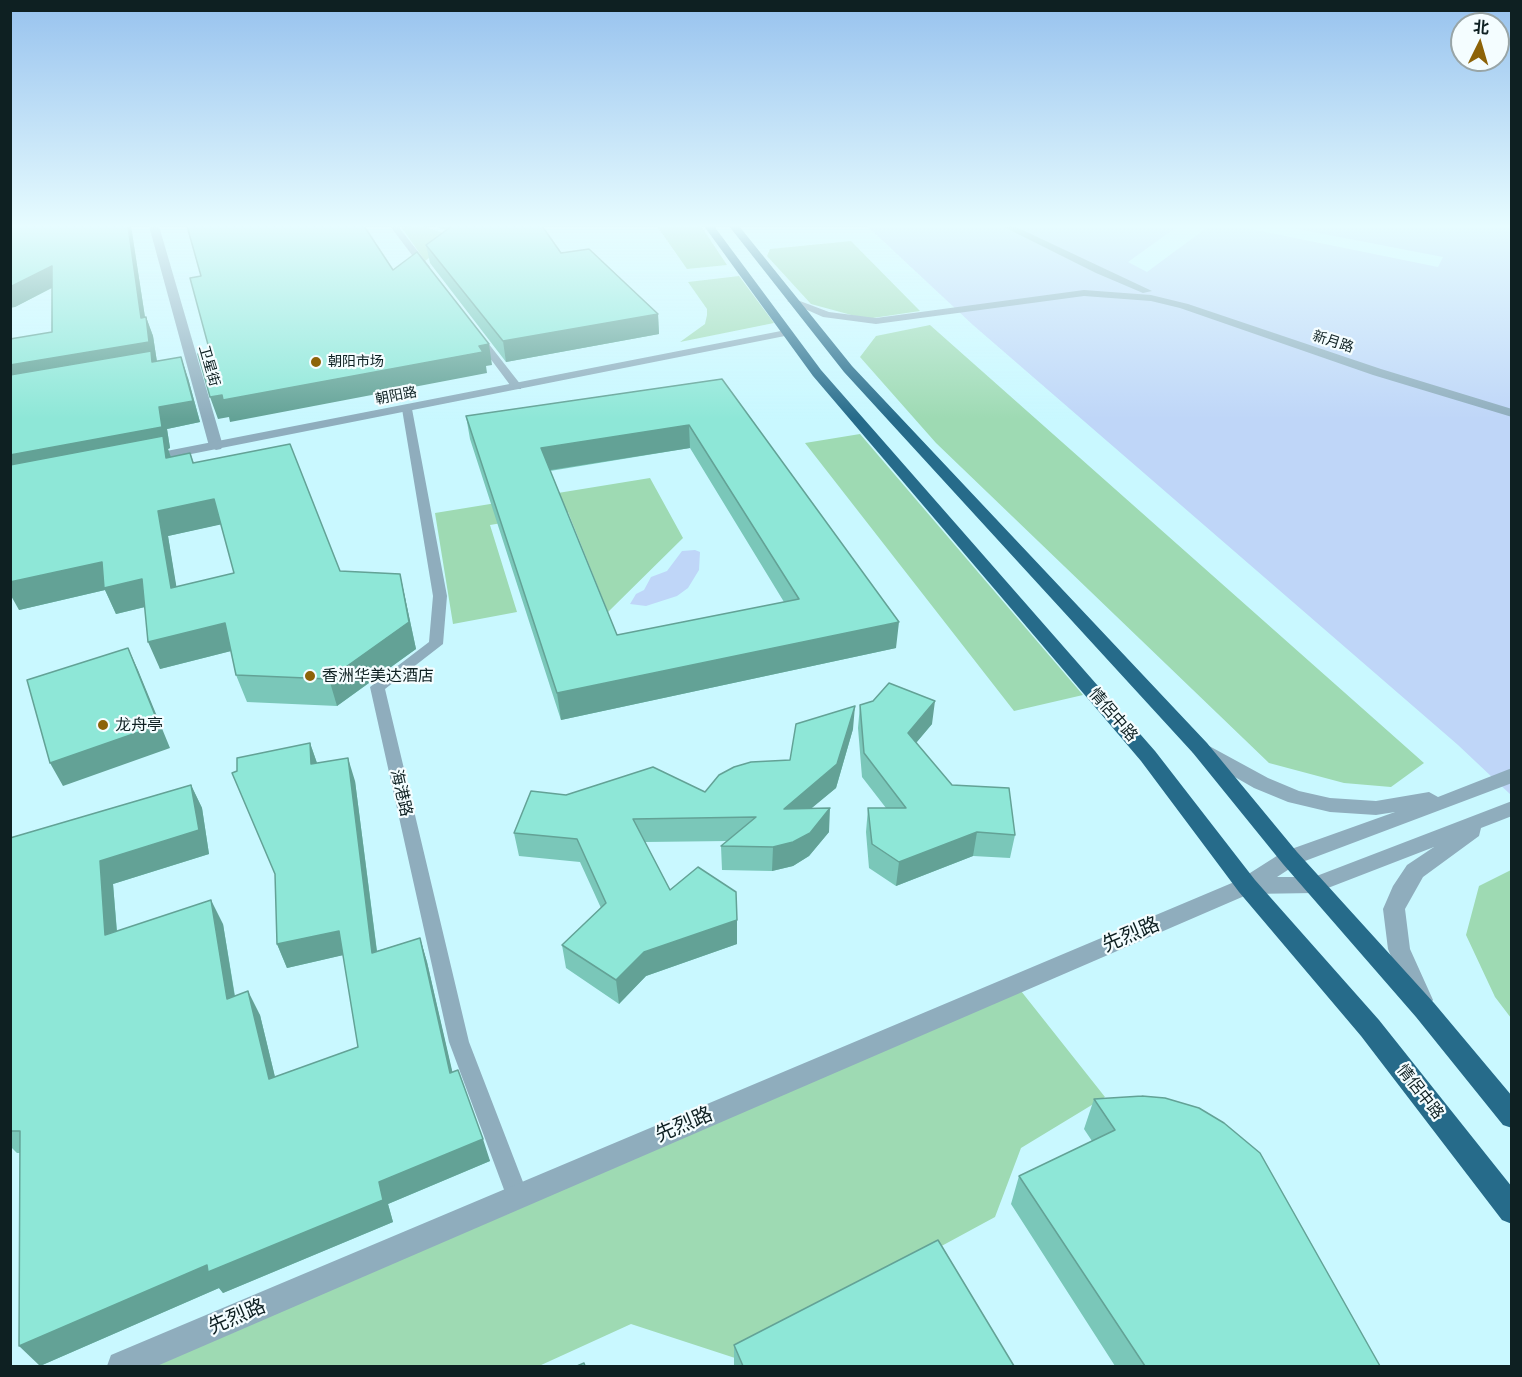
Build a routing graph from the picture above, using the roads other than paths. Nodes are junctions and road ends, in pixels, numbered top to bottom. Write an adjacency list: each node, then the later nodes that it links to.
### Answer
1 (170, 290): 12 (street, 卫星街)
2 (755, 290): 8 (highway, 情侶中路)
3 (784, 290): 5 (highway)
4 (1147, 290): 6 (street)
5 (792, 301): 6 (street, 新月路); 14 (highway)
6 (1185, 306): 11 (street, 新月路)
7 (471, 327): 9 (lane)
8 (786, 333): 9 (street, 朝阳路); 20 (highway, 情侶中路)
9 (517, 387): 10 (street, 朝阳路)
10 (407, 409): 12 (street, 朝阳路); 23 (lane, 海港路)
11 (1512, 413)
12 (216, 446): 13 (street, 朝阳路)
13 (136, 461)
14 (1200, 748): 16 (street); 18 (highway)
15 (1512, 775): 16 (street)
16 (1472, 792): 18 (street)
17 (1504, 811): 19 (street); 21 (street)
18 (1290, 858): 19 (highway); 20 (street)
19 (1315, 885): 20 (street); 21 (highway)
20 (1247, 886): 23 (street, 先烈路); 24 (highway, 情侶中路)
21 (1425, 1010): 22 (highway)
22 (1512, 1116)
23 (517, 1195): 25 (street, 先烈路)
24 (1512, 1210)
25 (122, 1366)

